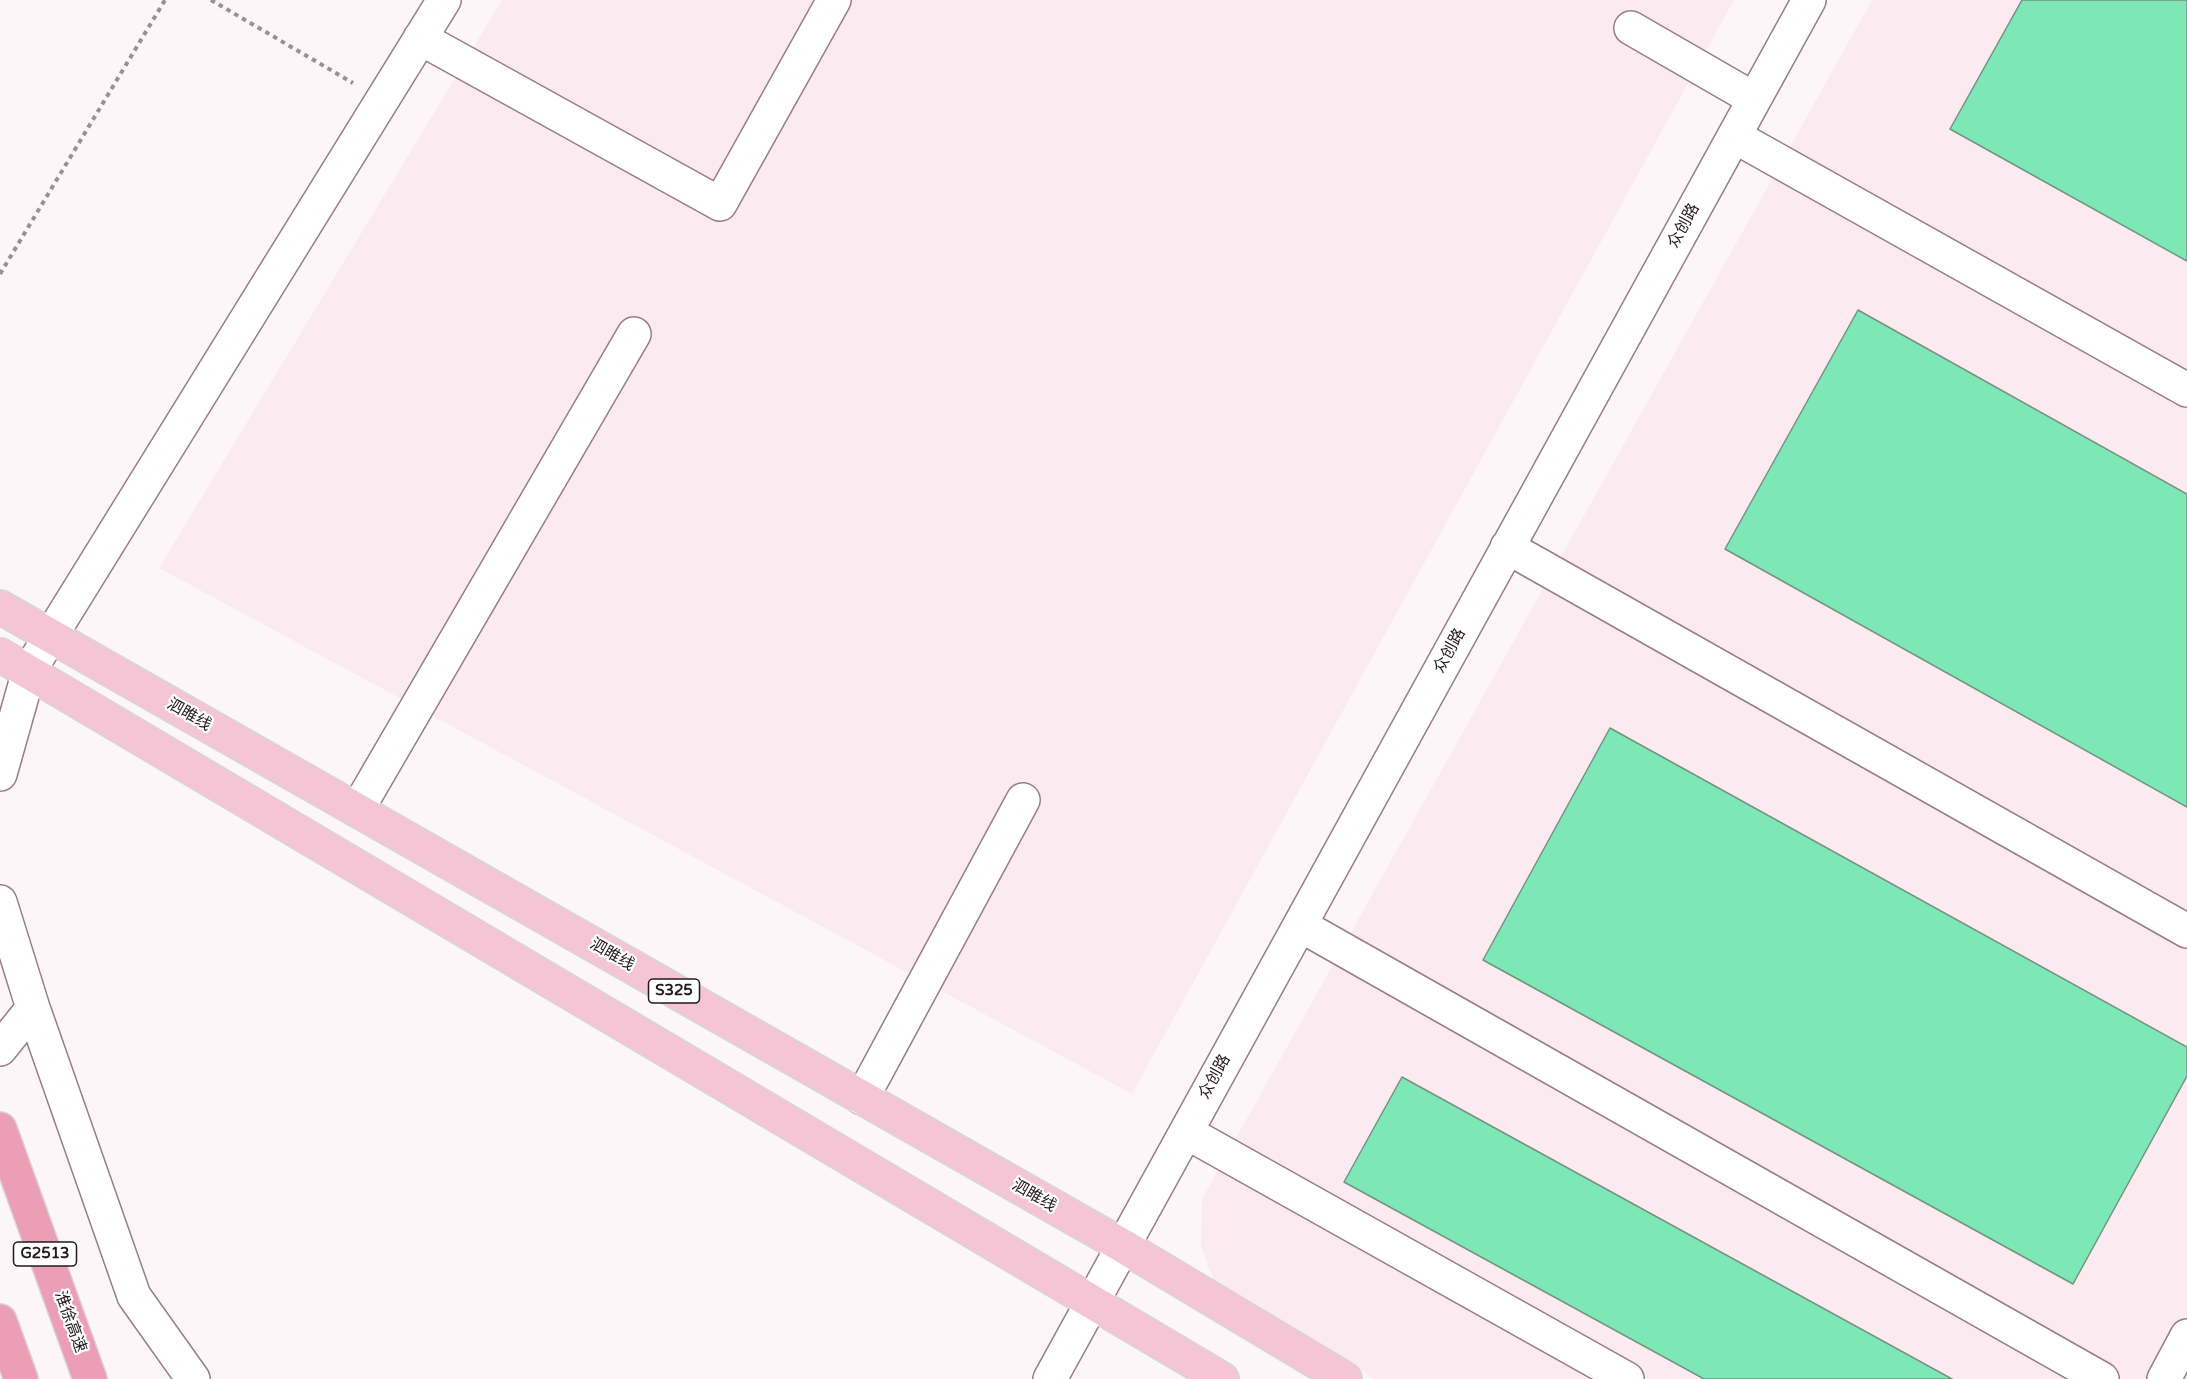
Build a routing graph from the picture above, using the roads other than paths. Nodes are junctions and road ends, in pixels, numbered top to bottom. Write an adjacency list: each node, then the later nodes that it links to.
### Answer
1 (444, 0): 5 (street)
2 (834, 0): 5 (street)
3 (1809, 0): 6 (street, 众创路)
4 (1632, 28): 6 (street)
5 (420, 38): 12 (street)
6 (1754, 99): 7 (street, 众创路)
7 (1734, 136): 9 (street); 10 (street, 众创路)
8 (633, 334): 17 (street)
9 (2187, 390)
10 (1507, 547): 19 (street, 众创路); 20 (street)
11 (0, 607): 12 (main road, 泗睢线 / S325)
12 (51, 636): 14 (street); 17 (main road, 泗睢线 / S325)
13 (0, 655): 14 (main road)
14 (29, 671): 15 (street); 27 (main road)
15 (0, 774)
16 (1023, 800): 23 (street)
17 (357, 810): 23 (main road, 泗睢线 / S325)
18 (0, 902): 21 (street)
19 (1299, 925): 25 (street, 众创路); 37 (street)
20 (2187, 932)
21 (33, 1008): 22 (street); 32 (street)
22 (0, 1049)
23 (862, 1098): 26 (main road, 泗睢线 / S325)
24 (0, 1130): 31 (highway, 淮徐高速 / G2513)
25 (1186, 1131): 26 (street, 众创路); 36 (street)
26 (1123, 1246): 27 (street, 众创路); 35 (main road, 泗睢线 / S325)
27 (1091, 1303): 33 (street, 众创路); 34 (main road)
28 (0, 1320): 30 (highway)
29 (2187, 1336): 38 (street)
30 (21, 1379)
31 (90, 1379)
32 (193, 1379)
33 (1050, 1379)
34 (1222, 1379)
35 (1346, 1379)
36 (1627, 1379)
37 (2102, 1379)
38 (2164, 1379)

